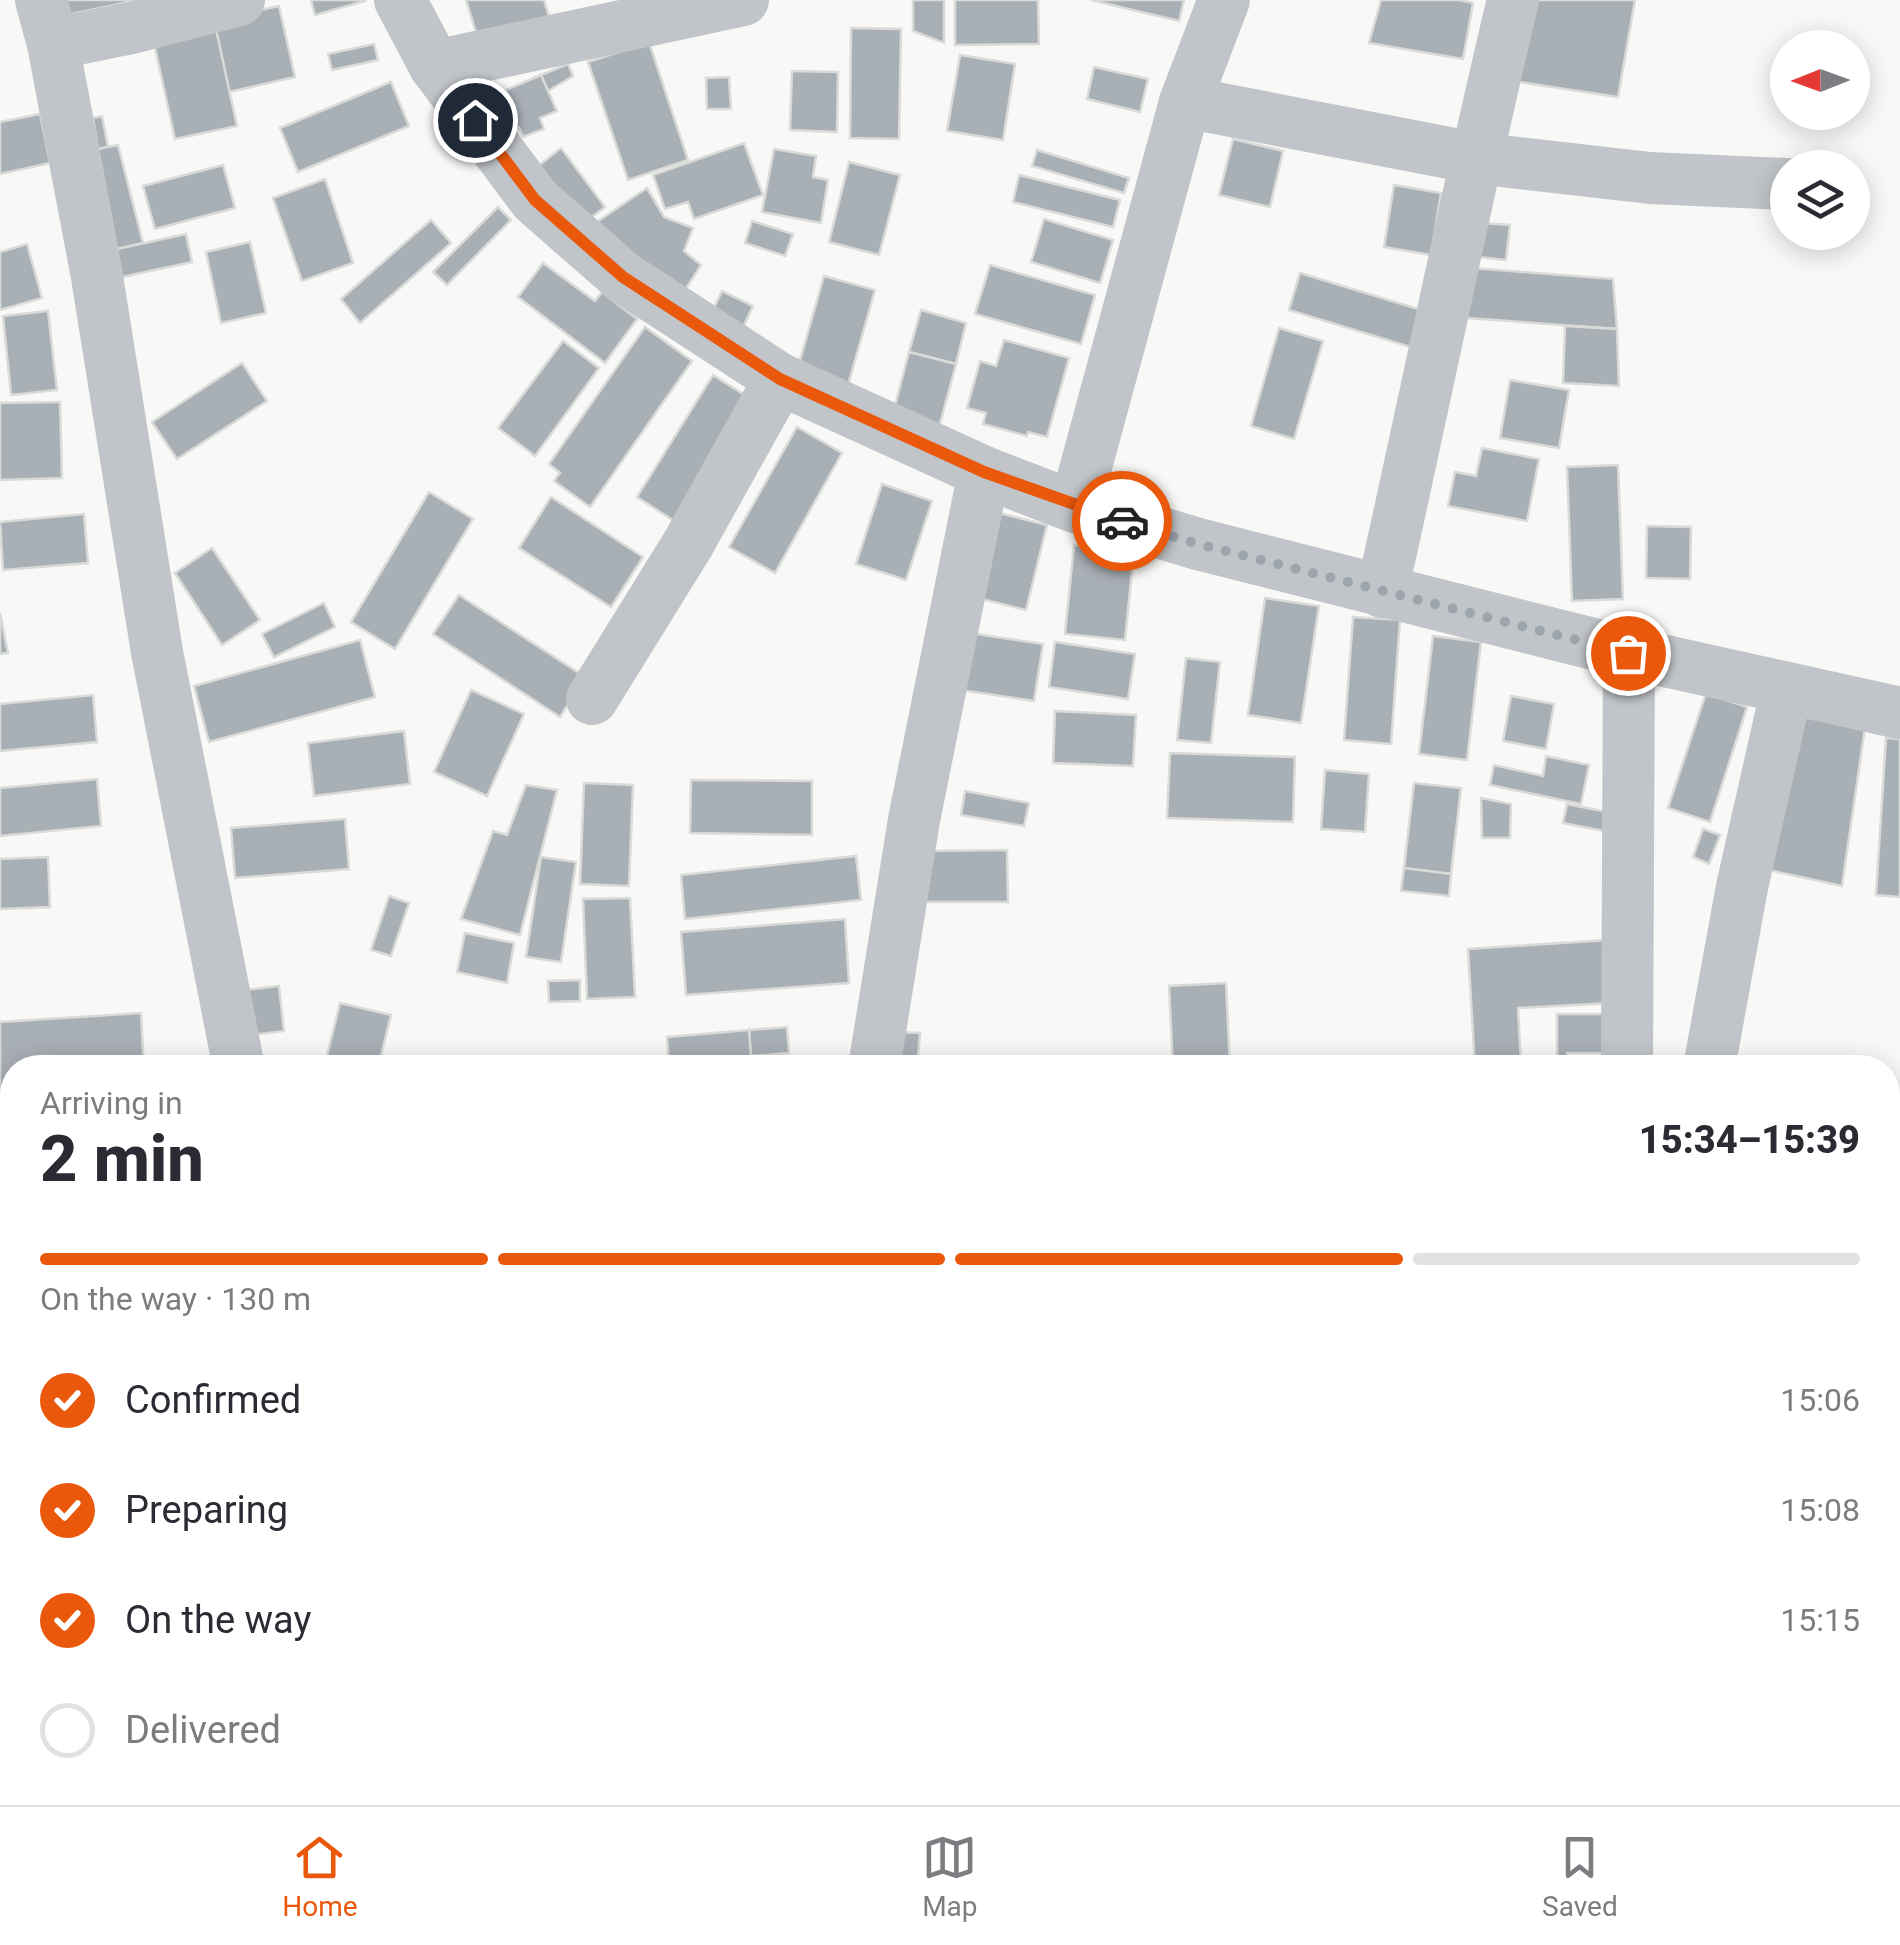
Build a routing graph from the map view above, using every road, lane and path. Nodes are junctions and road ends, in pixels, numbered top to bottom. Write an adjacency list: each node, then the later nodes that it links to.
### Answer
1 (239, 0): 6 (street)
2 (400, 0): 7 (street)
3 (743, 0): 7 (street)
4 (1224, 0): 8 (street)
5 (1513, 0): 9 (street)
6 (47, 22): 19 (street)
7 (435, 66): 11 (street)
8 (1185, 102): 9 (street); 13 (street)
9 (1475, 158): 10 (street); 14 (street)
10 (1770, 183)
11 (780, 379): 12 (street); 17 (street)
12 (984, 472): 13 (street); 20 (street)
13 (1075, 507): 14 (street)
14 (1382, 592): 15 (street)
15 (1628, 653): 16 (street); 21 (street)
16 (1787, 688): 18 (street); 22 (street)
17 (592, 699)
18 (1900, 713)
19 (236, 1055)
20 (876, 1055)
21 (1627, 1055)
22 (1710, 1055)

